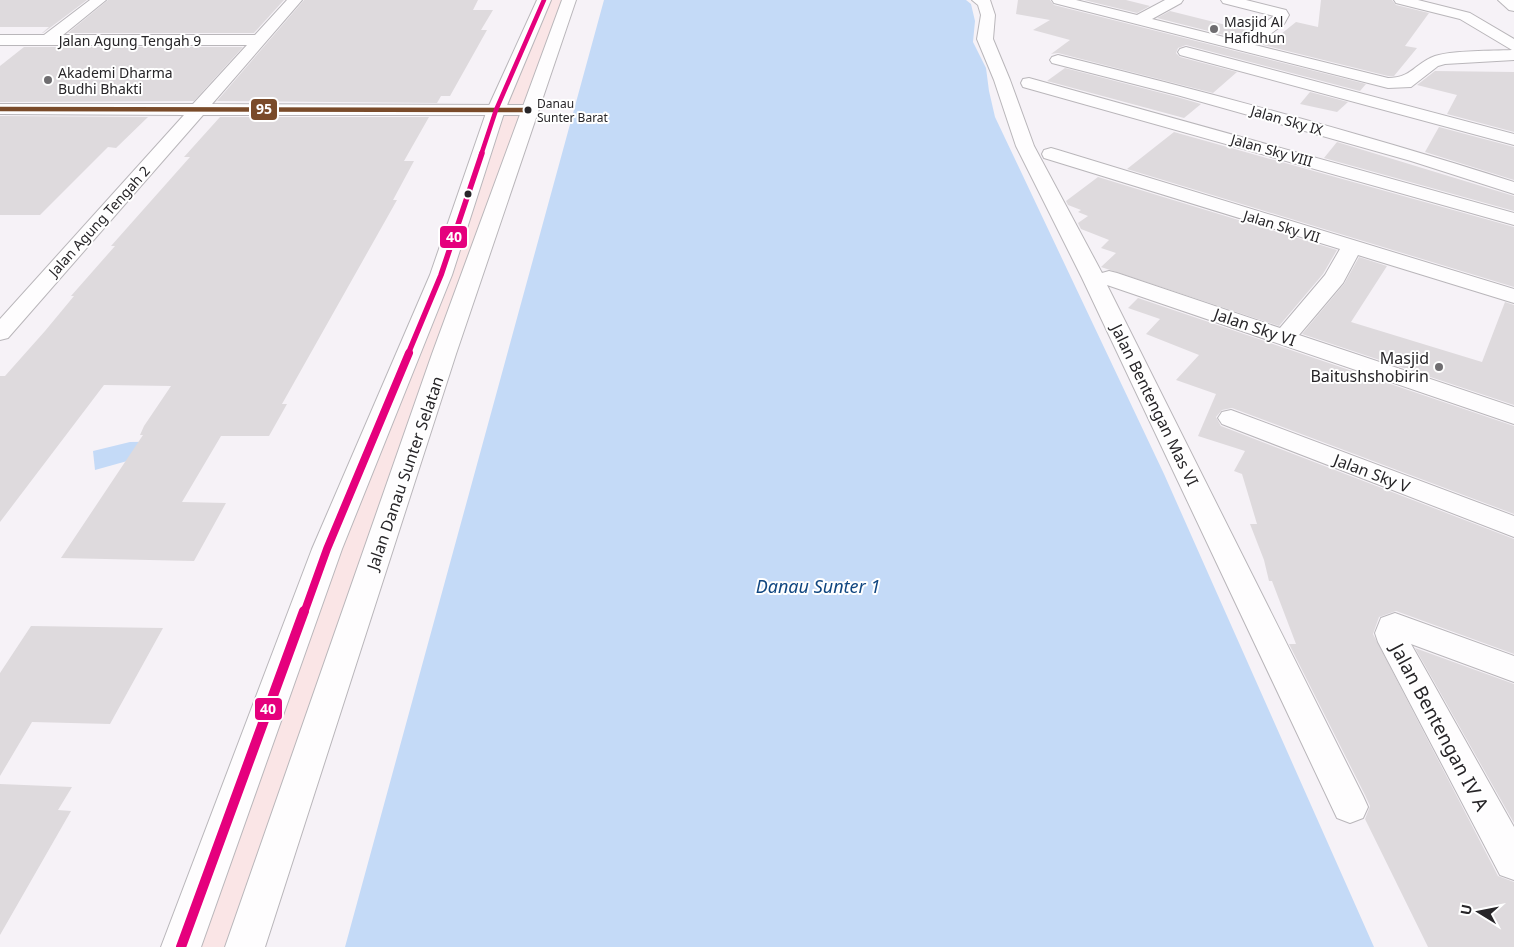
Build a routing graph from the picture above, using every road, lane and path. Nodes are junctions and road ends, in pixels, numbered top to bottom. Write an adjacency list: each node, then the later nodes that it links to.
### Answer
1 (99, 0): 14 (street)
2 (295, 0): 15 (street, Jalan Agung Tengah 2)
3 (544, 0): 25 (street)
4 (570, 0): 26 (street, Jalan Danau Sunter Selatan)
5 (980, 0): 41 (street, Jalan Bentengan Mas VI)
6 (1060, 0): 12 (street)
7 (1176, 0): 12 (street)
8 (1228, 0): 16 (street)
9 (1401, 0): 17 (street)
10 (1505, 0): 11 (street)
11 (1514, 7)
12 (1140, 20): 16 (street)
13 (0, 40): 14 (street, Jalan Agung Tengah 9)
14 (48, 40): 15 (street, Jalan Agung Tengah 9)
15 (260, 40): 24 (street, Jalan Agung Tengah 2)
16 (1243, 46): 19 (street)
17 (1514, 46)
18 (1186, 52): 28 (street)
19 (1514, 55)
20 (1058, 60): 22 (street, Jalan Sky IX)
21 (1029, 83): 27 (street, Jalan Sky VIII)
22 (1183, 91): 27 (street); 30 (street, Jalan Sky IX)
23 (0, 109): 24 (street)
24 (198, 110): 25 (street); 35 (street, Jalan Agung Tengah 2)
25 (496, 110): 26 (street); 43 (street)
26 (528, 110): 44 (street, Jalan Danau Sunter Selatan)
27 (1148, 116): 31 (street, Jalan Sky VIII)
28 (1514, 140)
29 (1050, 154): 32 (street, Jalan Sky VII)
30 (1514, 188)
31 (1514, 219)
32 (1352, 247): 34 (street, Jalan Sky VII); 36 (street)
33 (1109, 278): 36 (street, Jalan Sky VI)
34 (1514, 296)
35 (0, 333)
36 (1285, 337): 37 (street, Jalan Sky VI)
37 (1514, 416)
38 (1231, 418): 39 (street, Jalan Sky V)
39 (1514, 527)
40 (1514, 668): 42 (street, Jalan Bentengan IV A)
41 (1350, 807)
42 (1514, 863)
43 (181, 947)
44 (245, 947)

